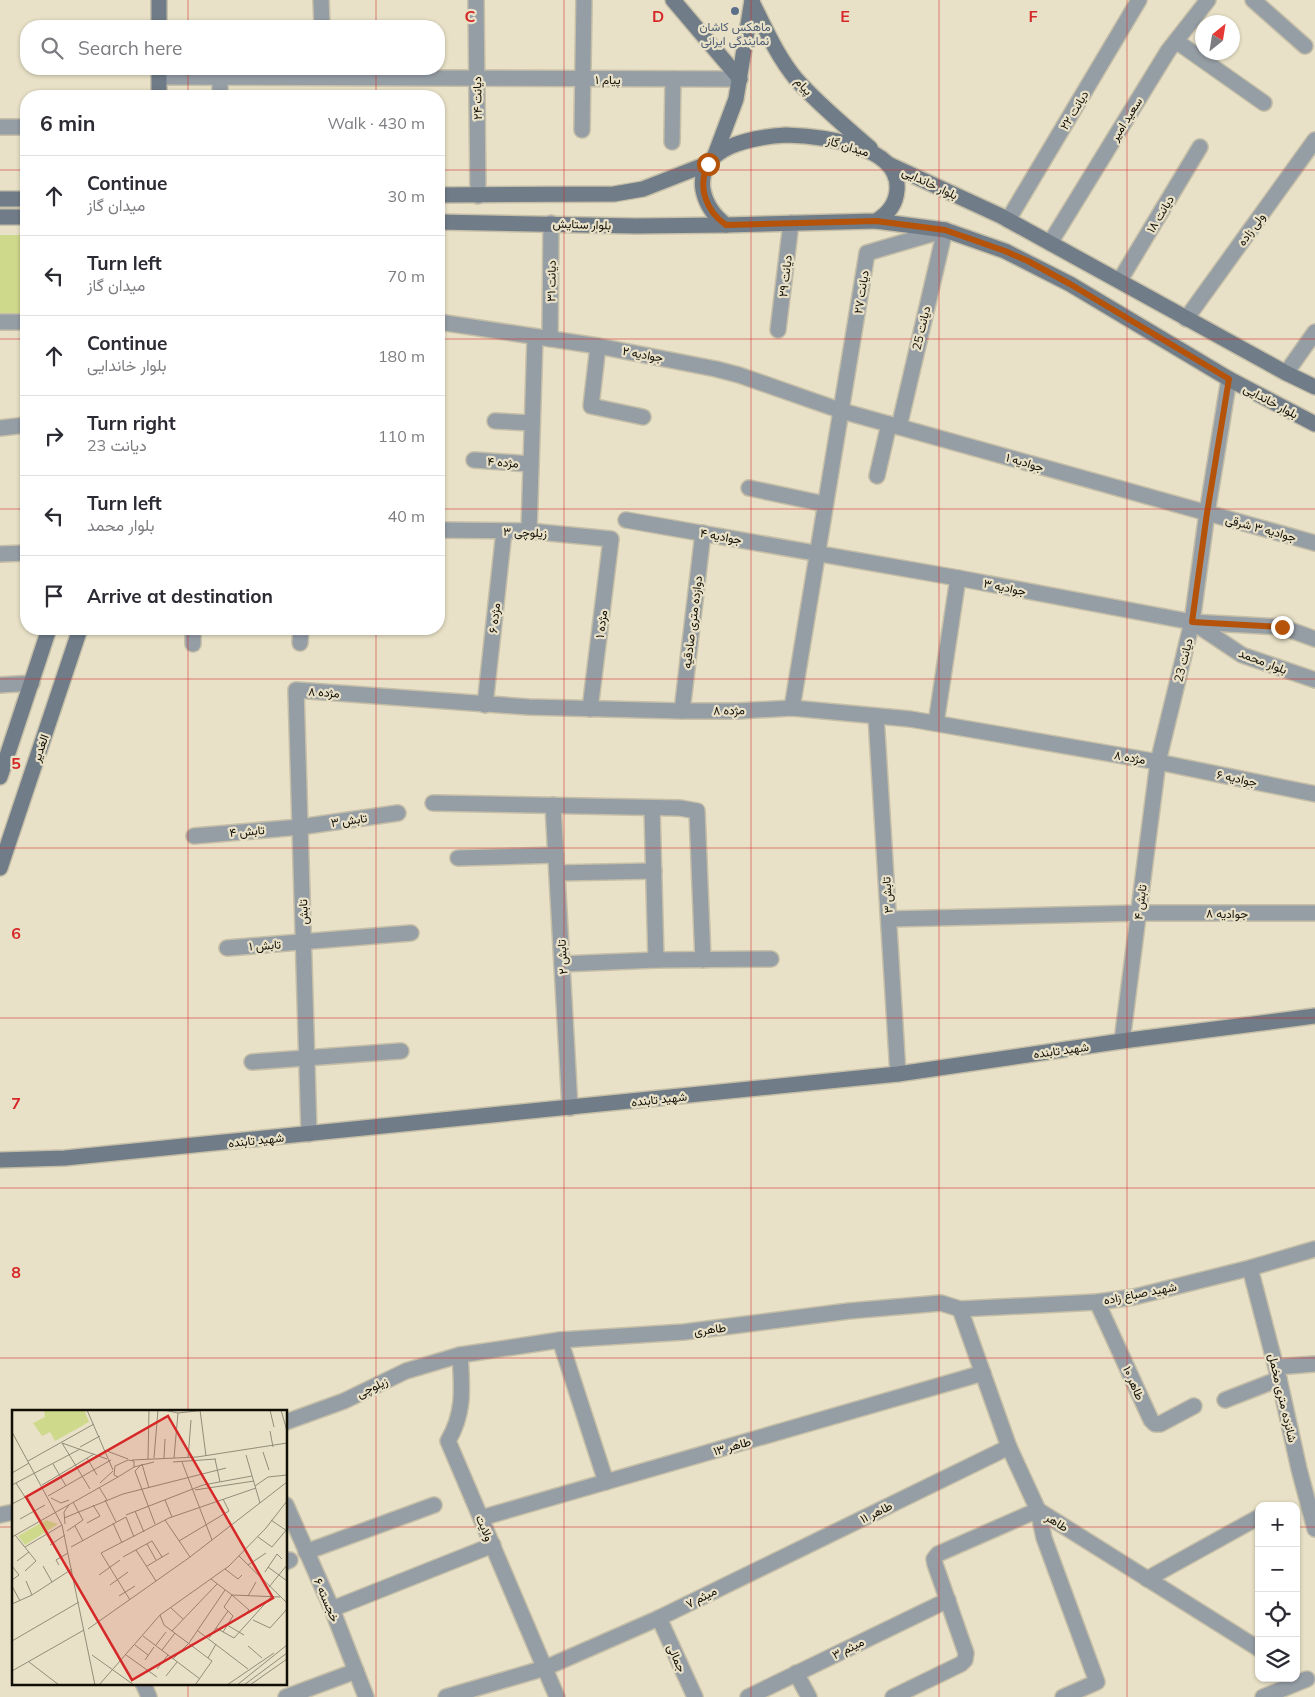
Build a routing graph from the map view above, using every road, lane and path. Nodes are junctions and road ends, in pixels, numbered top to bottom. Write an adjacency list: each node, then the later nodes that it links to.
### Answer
1 (159, 0): 10 (main road)
2 (321, 0): 11 (street)
3 (476, 0): 17 (street, دیانت ۲۴)
4 (584, 0): 18 (street)
5 (673, 0): 20 (main road)
6 (1139, 0): 38 (street, دیانت ۲۲)
7 (1208, 0): 12 (street, سعید امیر)
8 (1253, 0): 13 (street)
9 (752, 1): 20 (main road); 31 (main road, پیام)
10 (159, 20)
11 (322, 20)
12 (1176, 41): 23 (street); 45 (street, سعید امیر)
13 (1305, 46)
14 (272, 75): 16 (street, پیام ۱)
15 (385, 75): 17 (street, پیام ۱)
16 (220, 77): 21 (street, پیام ۱); 22 (street)
17 (477, 78): 18 (street, پیام ۱); 33 (street, دیانت ۲۴)
18 (583, 78): 19 (street, پیام ۱); 26 (street)
19 (673, 79): 20 (street, پیام ۱); 28 (street)
20 (740, 79): 30 (main road)
21 (160, 85)
22 (220, 90)
23 (1264, 103)
24 (0, 127): 25 (street)
25 (20, 127)
26 (582, 130)
27 (1315, 140): 47 (street, ولی زاده)
28 (672, 142)
29 (1200, 147): 46 (street, دیانت ۱۸)
30 (712, 159): 31 (main road, میدان گاز); 33 (main road); 43 (main road)
31 (883, 160): 38 (main road, بلوار خاندایی); 39 (main road)
32 (445, 195): 33 (main road)
33 (478, 196)
34 (0, 199): 35 (main road)
35 (20, 199)
36 (20, 216): 37 (main road)
37 (0, 217)
38 (1008, 220): 45 (main road, بلوار خاندایی)
39 (876, 221): 42 (main road); 44 (main road, بلوار خاندایی)
40 (445, 222): 41 (main road, بلوار ستایش)
41 (551, 223): 43 (main road, بلوار ستایش); 54 (street, دیانت ۳۱)
42 (791, 223): 43 (main road); 51 (street, دیانت ۲۹)
43 (726, 225)
44 (945, 230): 57 (main road, بلوار خاندایی); 59 (street, دیانت ۲۷); 65 (street, دیانت 25)
45 (1050, 243): 46 (main road, بلوار خاندایی)
46 (1120, 280): 47 (main road, بلوار خاندایی)
47 (1186, 319): 56 (main road, بلوار خاندایی)
48 (0, 322): 49 (street)
49 (20, 322)
50 (445, 323): 53 (street, جوادیه ۲)
51 (778, 330)
52 (1315, 332): 56 (street)
53 (534, 337): 54 (street, جوادیه ۲); 62 (street)
54 (550, 339): 55 (street, جوادیه ۲)
55 (598, 346): 59 (street, جوادیه ۲); 60 (street)
56 (1286, 373): 58 (main road, بلوار خاندایی)
57 (1229, 379): 63 (main road, بلوار خاندایی); 72 (street, دیانت 23)
58 (1315, 387)
59 (842, 411): 65 (street, جوادیه ۱); 71 (street)
60 (643, 417)
61 (495, 421): 62 (street)
62 (532, 424): 68 (street)
63 (1315, 424)
64 (20, 426): 66 (street)
65 (894, 426): 69 (street, دیانت 25); 72 (street, جوادیه ۱)
66 (0, 428)
67 (474, 460): 68 (street, مژده ۴)
68 (531, 464): 76 (street)
69 (877, 476)
70 (749, 488): 71 (street)
71 (825, 504): 81 (street)
72 (1207, 513): 79 (street, جوادیه ۳ شرقی); 84 (street, دیانت 23)
73 (626, 520): 77 (street, جوادیه ۴)
74 (445, 530): 75 (street, زیلوچی ۳)
75 (504, 531): 76 (street, زیلوچی ۳); 94 (street, مژده ۶)
76 (529, 531): 78 (street, زیلوچی ۳)
77 (703, 533): 81 (street, جوادیه ۴); 97 (street, دوازده متری صادقیه)
78 (612, 539): 96 (street, مژده ۱)
79 (1315, 543)
80 (20, 553): 82 (street)
81 (816, 553): 83 (street, جوادیه ۳); 95 (street)
82 (0, 554)
83 (958, 578): 84 (street, جوادیه ۳); 99 (street)
84 (1192, 622): 88 (street); 90 (street, بلوار محمد); 100 (street, دیانت 23)
85 (48, 635): 91 (main road)
86 (78, 635): 111 (main road, الغدیر)
87 (193, 635): 89 (street)
88 (1315, 639)
89 (192, 644)
90 (1315, 680)
91 (32, 683): 92 (street); 101 (main road)
92 (0, 685)
93 (296, 690): 94 (street, مژده ۸); 107 (street, تابش)
94 (485, 704): 96 (street, مژده ۸)
95 (792, 708): 97 (street, مژده ۸); 98 (street, مژده ۸)
96 (590, 709): 97 (street, مژده ۸)
97 (682, 711)
98 (876, 716): 99 (street, مژده ۸); 116 (street, تابش ۳)
99 (936, 723): 100 (street, مژده ۸)
100 (1158, 762): 102 (street, جوادیه ۶); 114 (street, تابش ۴)
101 (0, 777)
102 (1315, 794)
103 (433, 803): 104 (street)
104 (553, 806): 105 (street); 109 (street, تابش ۲)
105 (652, 808): 112 (street); 122 (street)
106 (398, 813): 107 (street, تابش ۳)
107 (300, 827): 108 (street, تابش ۴); 118 (street, تابش)
108 (194, 836)
109 (556, 855): 110 (street); 113 (street, تابش ۲)
110 (458, 858)
111 (0, 868)
112 (654, 871): 113 (street); 121 (street)
113 (557, 873): 123 (street, تابش ۲)
114 (1139, 913): 115 (street, جوادیه ۸); 116 (street, جوادیه ۸); 125 (street, تابش ۴)
115 (1315, 913)
116 (889, 919): 129 (street, تابش ۳)
117 (411, 933): 118 (street)
118 (304, 942): 119 (street, تابش ۱); 127 (street, تابش)
119 (227, 948)
120 (771, 959): 122 (street)
121 (656, 960): 122 (street); 123 (street)
122 (704, 960)
123 (562, 964): 130 (street, تابش ۲)
124 (1315, 1016): 125 (main road, شهید تابنده)
125 (1122, 1042): 129 (main road, شهید تابنده)
126 (402, 1051): 127 (street)
127 (307, 1057): 128 (street); 131 (street, تابش)
128 (252, 1062)
129 (898, 1074): 130 (main road, شهید تابنده)
130 (570, 1108): 131 (main road, شهید تابنده)
131 (309, 1134): 132 (main road, شهید تابنده)
132 (0, 1160)
133 (1315, 1250): 134 (street, شهید صباغ زاده)
134 (1250, 1268): 135 (street, شهید صباغ زاده); 141 (street, شانزده متری مخمل)
135 (1098, 1302): 136 (street, شهید صباغ زاده); 143 (street, طاهر ۱۰)
136 (960, 1308): 137 (street, طاهری); 140 (street, طاهر)
137 (560, 1340): 138 (street, طاهری); 146 (street)
138 (460, 1355): 144 (street, زیلوچی); 150 (street, ولایت)
139 (1315, 1364): 141 (street)
140 (983, 1373): 145 (street, طاهر); 146 (street, طاهر ۱۳)
141 (1278, 1373): 142 (street); 152 (street, شانزده متری مخمل)
142 (1225, 1400)
143 (1194, 1406)
144 (288, 1421)
145 (1009, 1447): 149 (street, طاهر); 155 (street, طاهر ۱۱)
146 (606, 1482): 150 (street, طاهر ۱۳)
147 (434, 1505): 154 (street)
148 (288, 1510): 154 (street, خجسته ۶)
149 (1038, 1510): 156 (street, طاهر); 157 (street); 175 (street)
150 (481, 1518): 153 (street, ولایت)
151 (1255, 1519): 156 (street)
152 (1315, 1529)
153 (493, 1546): 158 (street); 161 (street, ولایت)
154 (306, 1552): 158 (street, خجسته ۶)
155 (743, 1576): 159 (street, میثم ۷)
156 (1147, 1579): 160 (street, طاهر)
157 (948, 1600): 163 (street, میثم ۳); 174 (street)
158 (332, 1610): 162 (street, خجسته ۶)
159 (659, 1618): 161 (street); 171 (street, جمالی)
160 (1255, 1646)
161 (546, 1668): 169 (street); 170 (street, ولایت)
162 (356, 1671): 167 (street); 168 (street, خجسته ۶)
163 (796, 1673): 172 (street, میثم ۳); 173 (street)
164 (1306, 1678): 176 (street)
165 (143, 1684): 166 (street)
166 (149, 1697)
167 (286, 1697)
168 (366, 1697)
169 (446, 1697)
170 (557, 1697)
171 (695, 1697)
172 (748, 1697)
173 (809, 1697)
174 (893, 1697)
175 (1063, 1697)
176 (1263, 1697)

